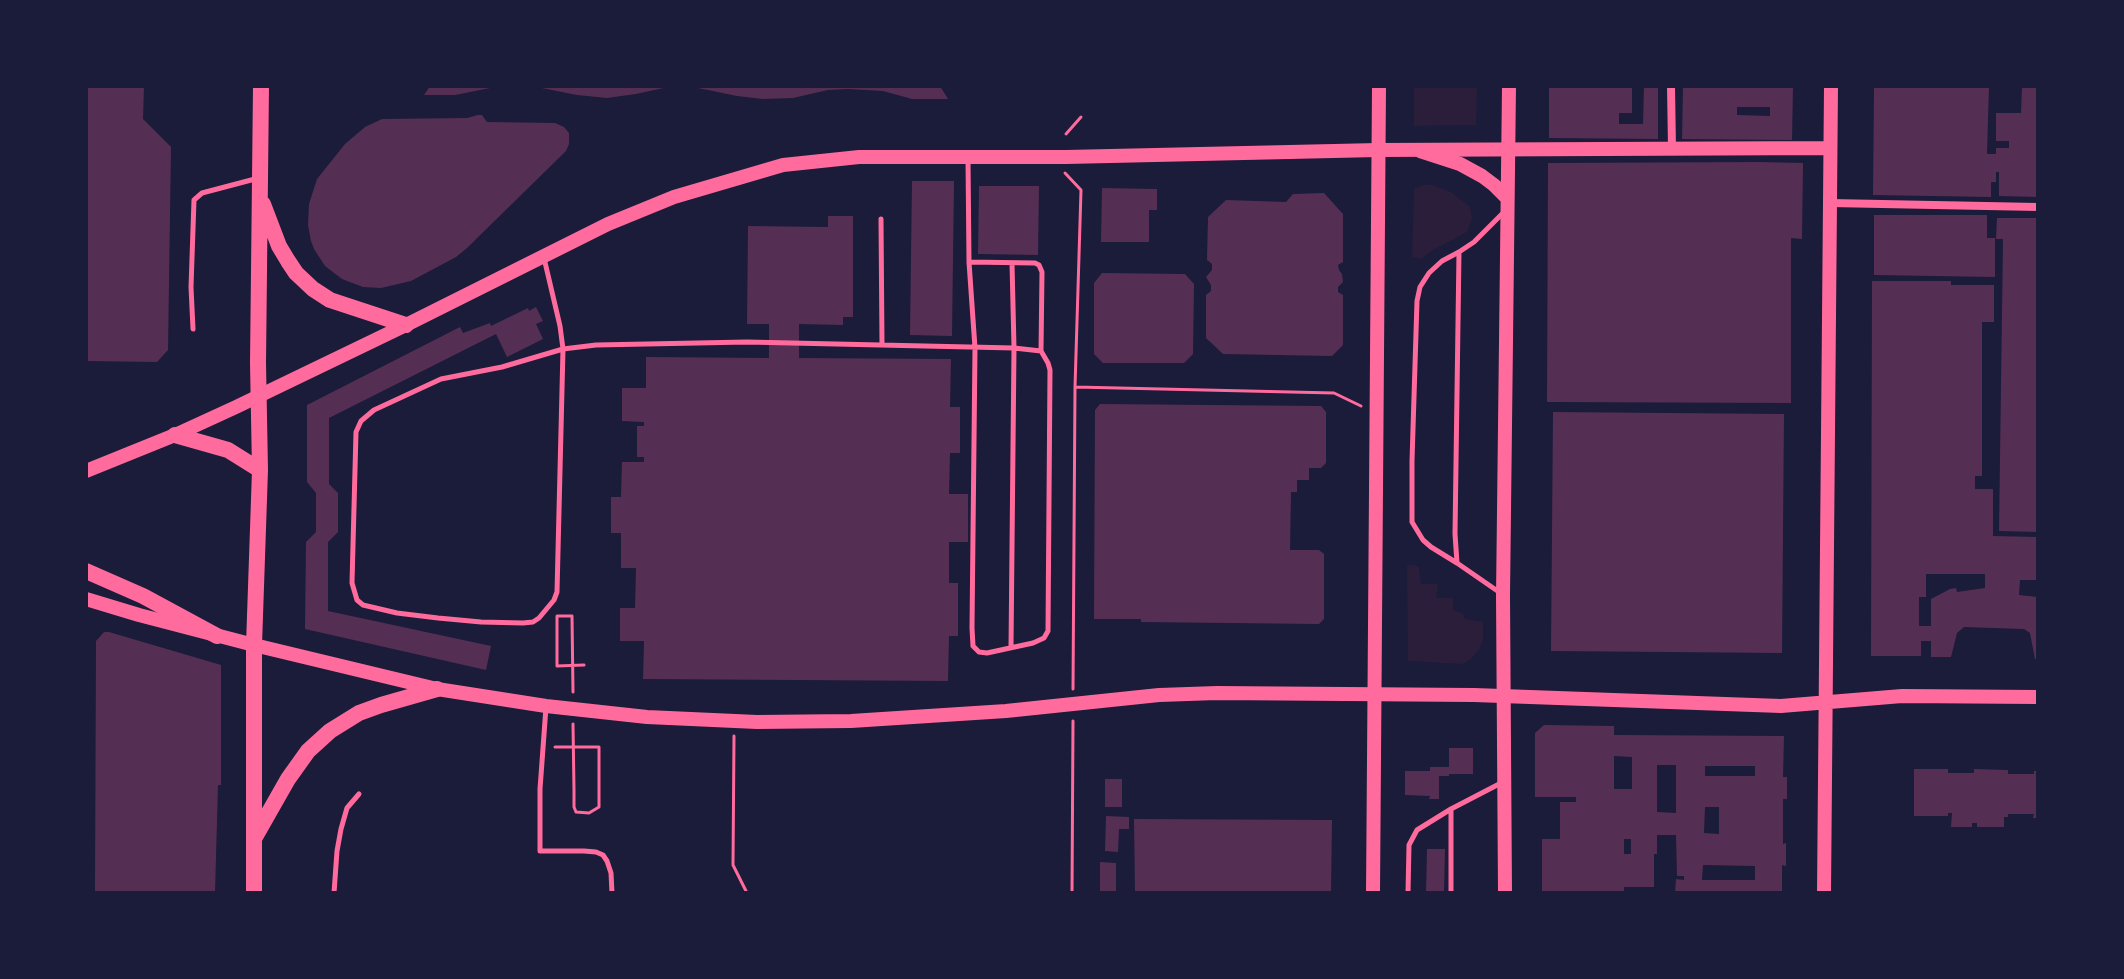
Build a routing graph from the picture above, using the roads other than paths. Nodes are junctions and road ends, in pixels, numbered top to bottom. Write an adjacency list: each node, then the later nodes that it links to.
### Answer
1 (261, 86): 12 (highway)
2 (1379, 86): 8 (main road)
3 (1509, 86): 9 (main road)
4 (1671, 86): 7 (street)
5 (1831, 86): 6 (main road)
6 (1830, 148): 7 (main road); 13 (main road)
7 (1672, 149): 9 (main road)
8 (1378, 150): 10 (main road); 11 (main road); 40 (main road)
9 (1508, 150): 10 (main road); 14 (main road)
10 (1420, 151): 14 (main road)
11 (968, 157): 18 (main road); 19 (lane)
12 (260, 186): 21 (highway); 22 (lane); 28 (highway)
13 (1830, 203): 15 (street); 43 (main road)
14 (1507, 204): 17 (lane); 34 (main road)
15 (2038, 207)
16 (881, 219): 23 (lane)
17 (1459, 252): 32 (lane); 32 (lane)
18 (544, 256): 21 (main road); 26 (lane)
19 (969, 262): 20 (lane); 24 (lane)
20 (1012, 263): 25 (lane); 27 (lane)
21 (406, 325): 28 (main road)
22 (193, 329)
23 (882, 345): 24 (lane); 26 (lane)
24 (975, 348): 25 (lane); 38 (lane)
25 (1014, 348): 27 (lane); 38 (lane)
26 (563, 349): 26 (lane)
27 (1041, 351): 38 (lane)
28 (260, 395): 29 (main road); 30 (highway)
29 (175, 435): 30 (highway); 31 (main road)
30 (260, 470): 37 (highway)
31 (86, 471)
32 (1457, 563): 34 (lane)
33 (86, 571): 36 (highway)
34 (1503, 596): 41 (main road)
35 (86, 599): 36 (main road)
36 (217, 636): 37 (main road)
37 (254, 645): 39 (main road); 48 (highway)
38 (1011, 647)
39 (437, 689): 44 (main road); 48 (highway)
40 (1375, 696): 41 (main road); 44 (main road); 52 (main road)
41 (1504, 696): 43 (main road); 45 (main road)
42 (2038, 697): 43 (main road)
43 (1825, 701): 56 (main road)
44 (546, 706): 51 (lane)
45 (1504, 781): 47 (lane); 55 (main road)
46 (359, 794): 50 (lane)
47 (1451, 809): 53 (lane); 54 (lane)
48 (253, 840): 49 (highway)
49 (254, 893)
50 (334, 893)
51 (612, 893)
52 (1373, 893)
53 (1408, 893)
54 (1451, 893)
55 (1505, 893)
56 (1824, 893)

